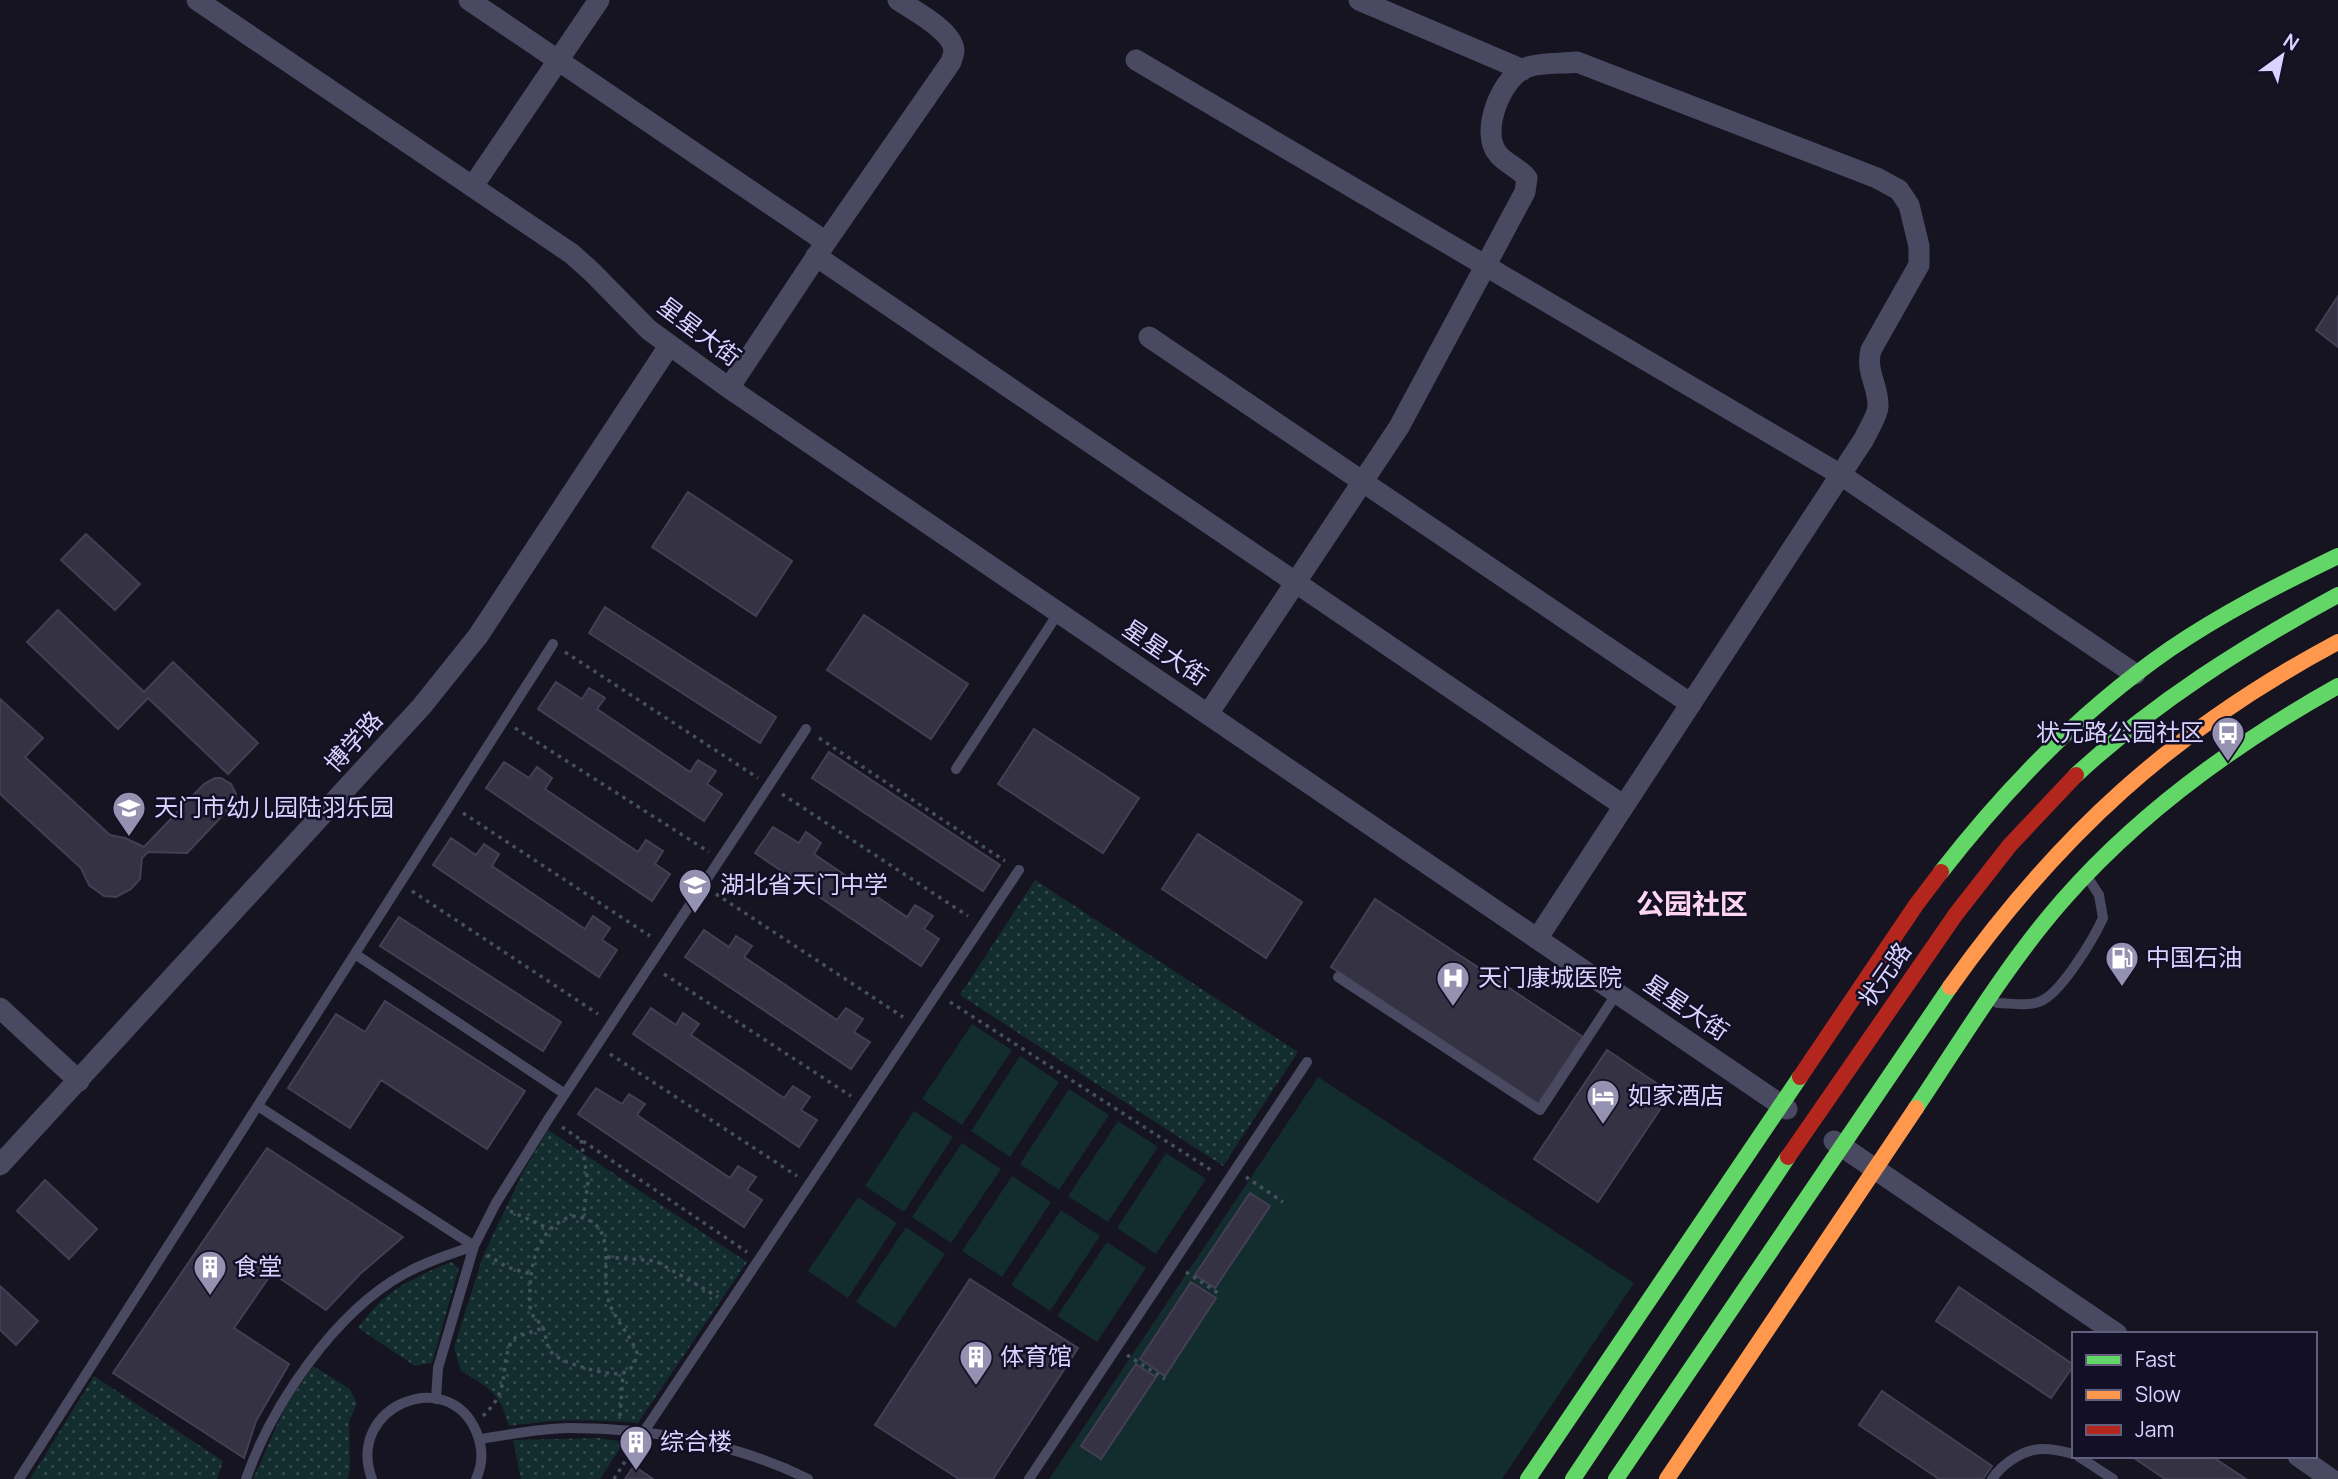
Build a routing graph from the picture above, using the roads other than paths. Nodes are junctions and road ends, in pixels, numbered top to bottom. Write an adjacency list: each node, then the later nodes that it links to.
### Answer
1 (197, 0): 9 (street, 星星大街)
2 (469, 0): 7 (street)
3 (599, 0): 7 (street)
4 (898, 0): 10 (street)
5 (1359, 0): 8 (street)
6 (1136, 60): 11 (street)
7 (558, 61): 9 (street); 10 (street)
8 (1523, 70): 11 (street); 15 (street)
9 (473, 186): 13 (street, 星星大街)
10 (820, 249): 14 (street); 18 (street)
11 (1487, 265): 15 (street); 16 (street)
12 (1149, 337): 16 (street)
13 (669, 346): 14 (street, 星星大街); 42 (street, 博学路)
14 (729, 388): 20 (street, 星星大街)
15 (1841, 475): 23 (street); 25 (street)
16 (1362, 481): 18 (street); 25 (street)
17 (2338, 555): 23 (highway)
18 (1295, 582): 26 (street); 30 (street)
19 (2338, 595): 32 (highway, 状元路)
20 (1059, 612): 26 (street, 星星大街); 28 (lane)
21 (2338, 642): 31 (highway)
22 (553, 643): 35 (lane)
23 (2135, 674): 29 (highway)
24 (2338, 686): 31 (highway)
25 (1691, 704): 30 (street)
26 (1208, 714): 34 (street, 星星大街)
27 (806, 729): 43 (lane)
28 (956, 769)
29 (2010, 791): 32 (highway); 44 (highway)
30 (1624, 806): 34 (street)
31 (2075, 860): 38 (highway); 38 (lane); 39 (highway)
32 (1998, 861): 46 (highway, 状元路)
33 (1019, 870): 53 (lane)
34 (1537, 939): 37 (street, 星星大街)
35 (355, 954): 43 (lane); 45 (lane)
36 (1338, 978): 37 (lane)
37 (1617, 993): 44 (street, 星星大街)
38 (1987, 1003): 39 (highway); 49 (highway)
39 (1938, 1004): 47 (highway)
40 (0, 1008): 42 (street)
41 (1307, 1062): 63 (lane)
42 (79, 1081): 48 (street, 博学路)
43 (565, 1094): 50 (lane)
44 (1781, 1104): 46 (street, 星星大街); 64 (highway)
45 (258, 1106): 50 (lane); 58 (lane)
46 (1810, 1124): 47 (street, 星星大街); 65 (highway, 状元路)
47 (1841, 1146): 49 (street, 星星大街); 66 (highway)
48 (0, 1165)
49 (1873, 1168): 51 (street, 星星大街); 67 (highway)
50 (474, 1246): 52 (lane); 59 (lane)
51 (2114, 1332)
52 (436, 1399): 54 (lane); 60 (lane)
53 (643, 1433): 54 (lane); 62 (lane)
54 (480, 1439): 61 (lane)
55 (2072, 1454): 68 (lane)
56 (2081, 1458): 69 (lane)
57 (2301, 1458): 70 (street)
58 (19, 1479)
59 (246, 1479)
60 (372, 1479)
61 (476, 1479)
62 (808, 1479)
63 (1029, 1479)
64 (1528, 1479)
65 (1573, 1479)
66 (1616, 1479)
67 (1667, 1479)
68 (1992, 1479)
69 (2113, 1479)
70 (2331, 1479)

